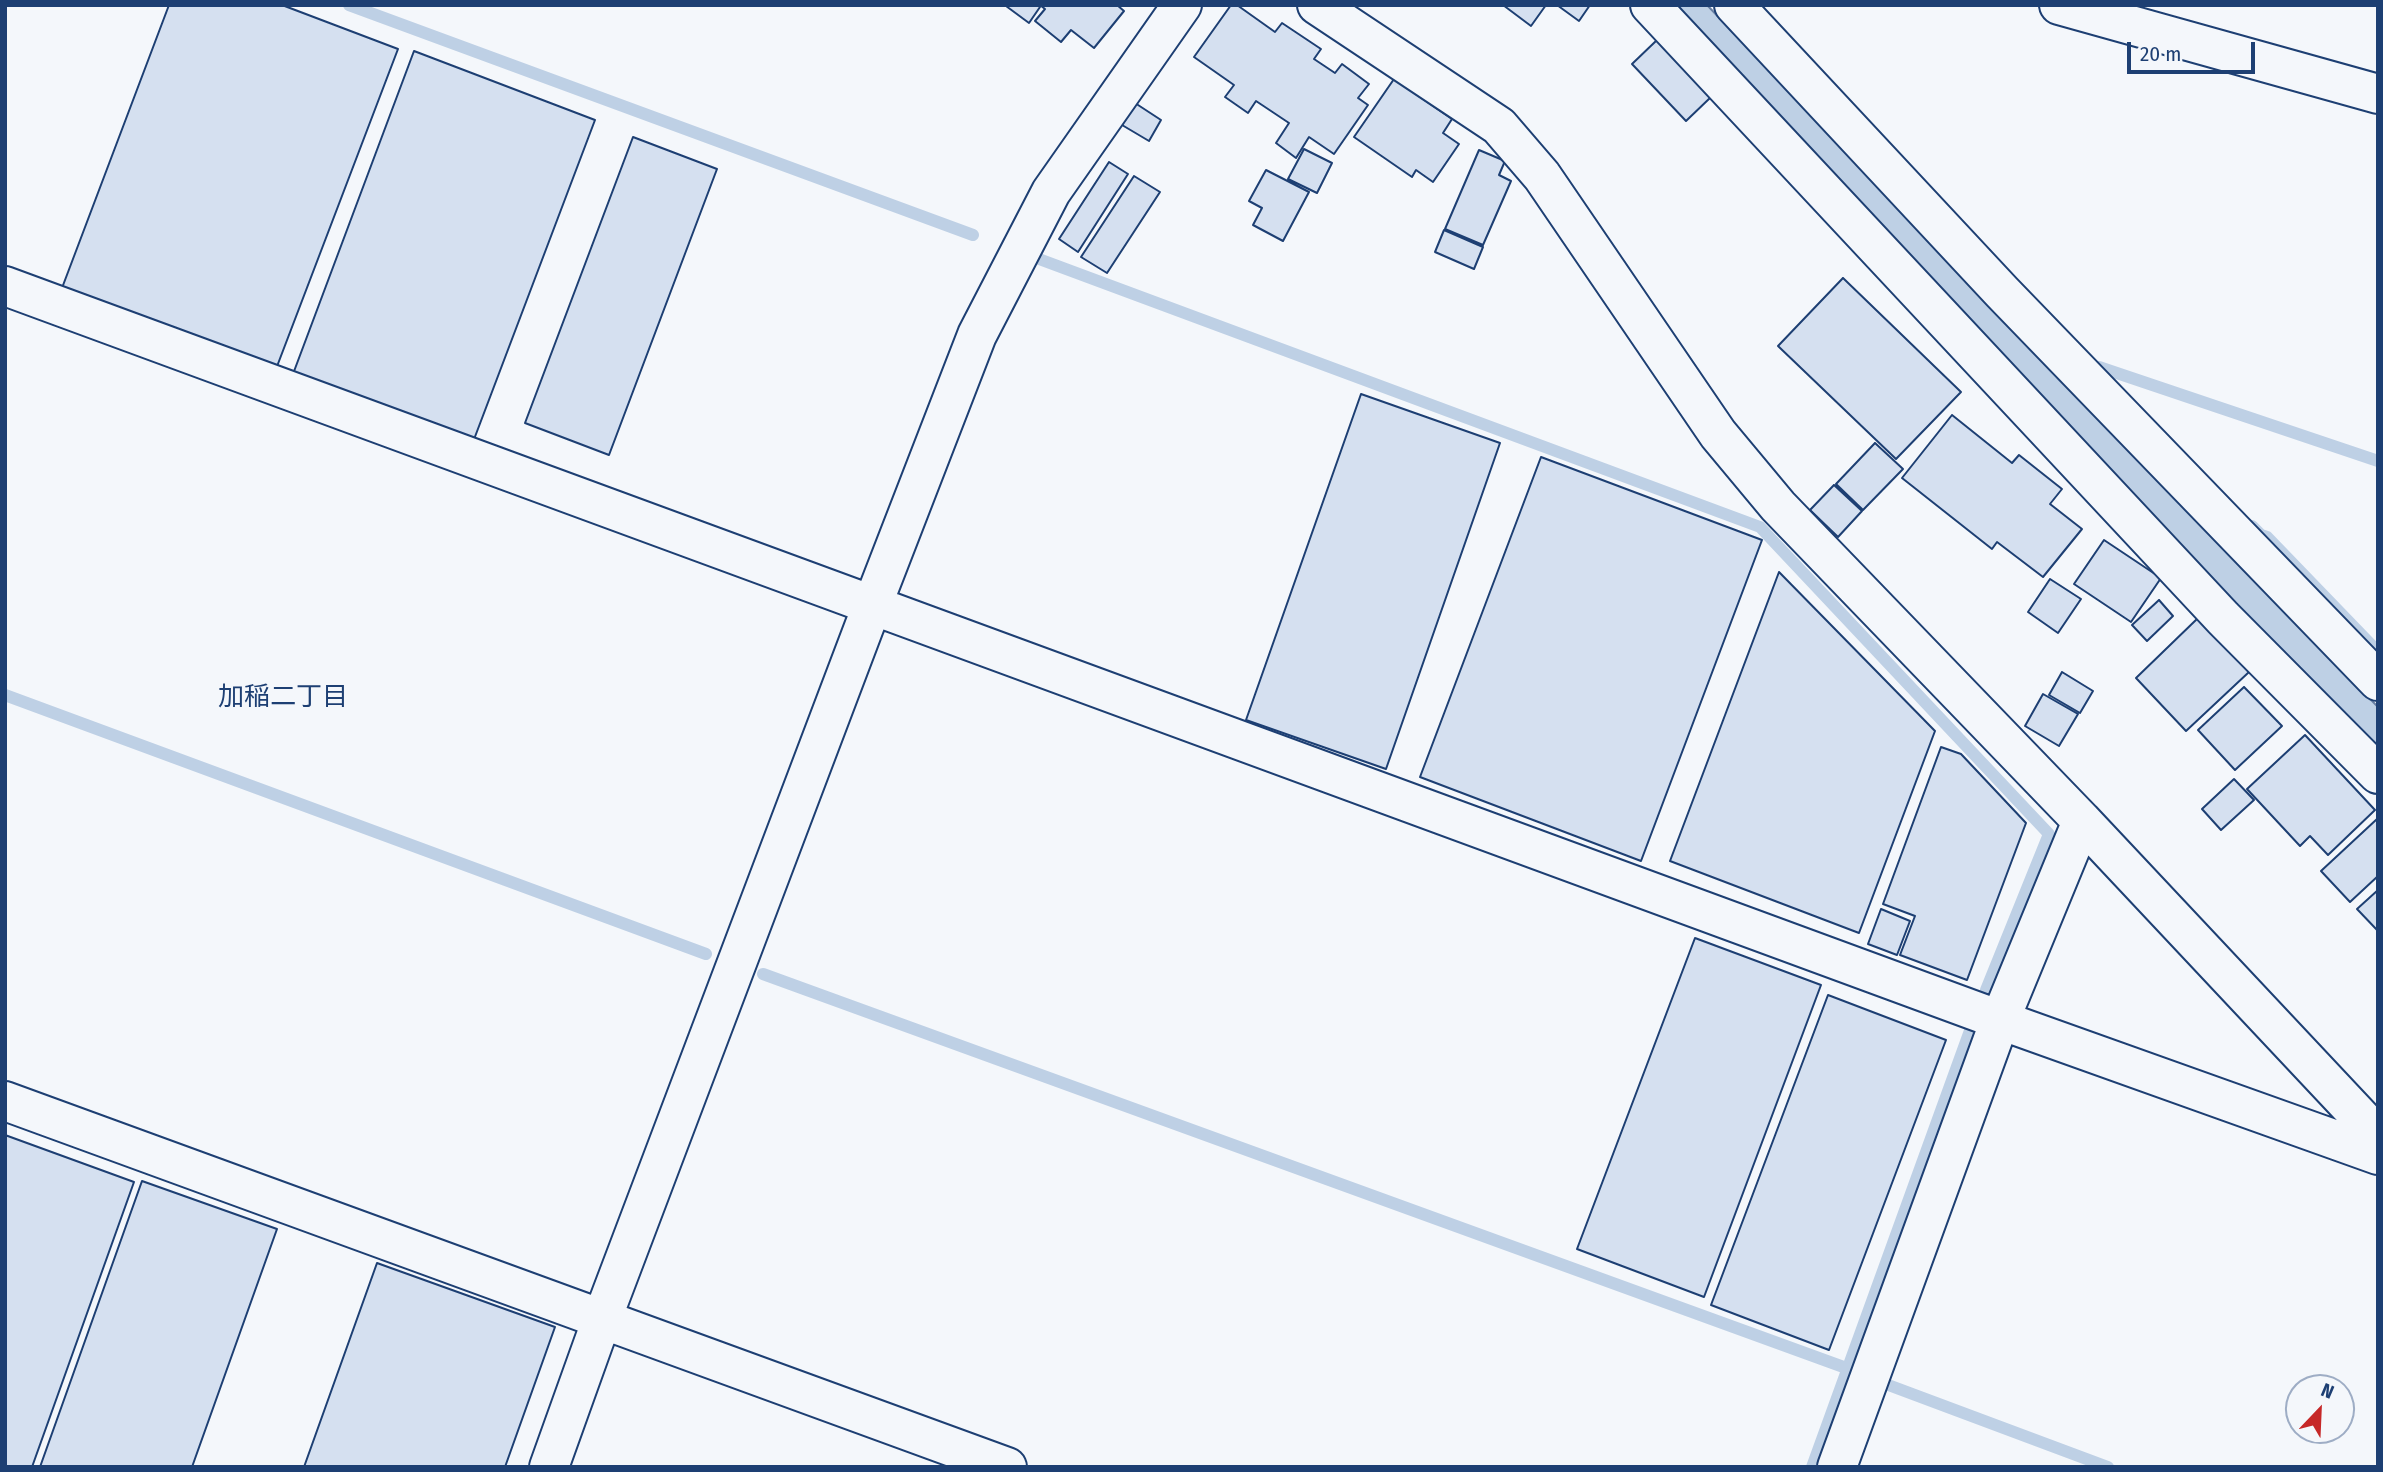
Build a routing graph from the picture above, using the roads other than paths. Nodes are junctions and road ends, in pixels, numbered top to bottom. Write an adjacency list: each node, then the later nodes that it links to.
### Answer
1 (1182, 5): 8 (street)
2 (1317, 5): 11 (street)
3 (1650, 5): 10 (street)
4 (1734, 5): 9 (street)
5 (2059, 5): 6 (street)
6 (2378, 94)
7 (5, 286): 8 (street)
8 (872, 606): 12 (street); 16 (street)
9 (2378, 681)
10 (2378, 774)
11 (2082, 821): 12 (street); 14 (street)
12 (2000, 1020): 15 (street); 19 (street)
13 (5, 1101): 16 (street)
14 (2378, 1140)
15 (2378, 1155)
16 (602, 1319): 17 (street); 18 (street)
17 (549, 1467)
18 (1007, 1467)
19 (1837, 1467)

